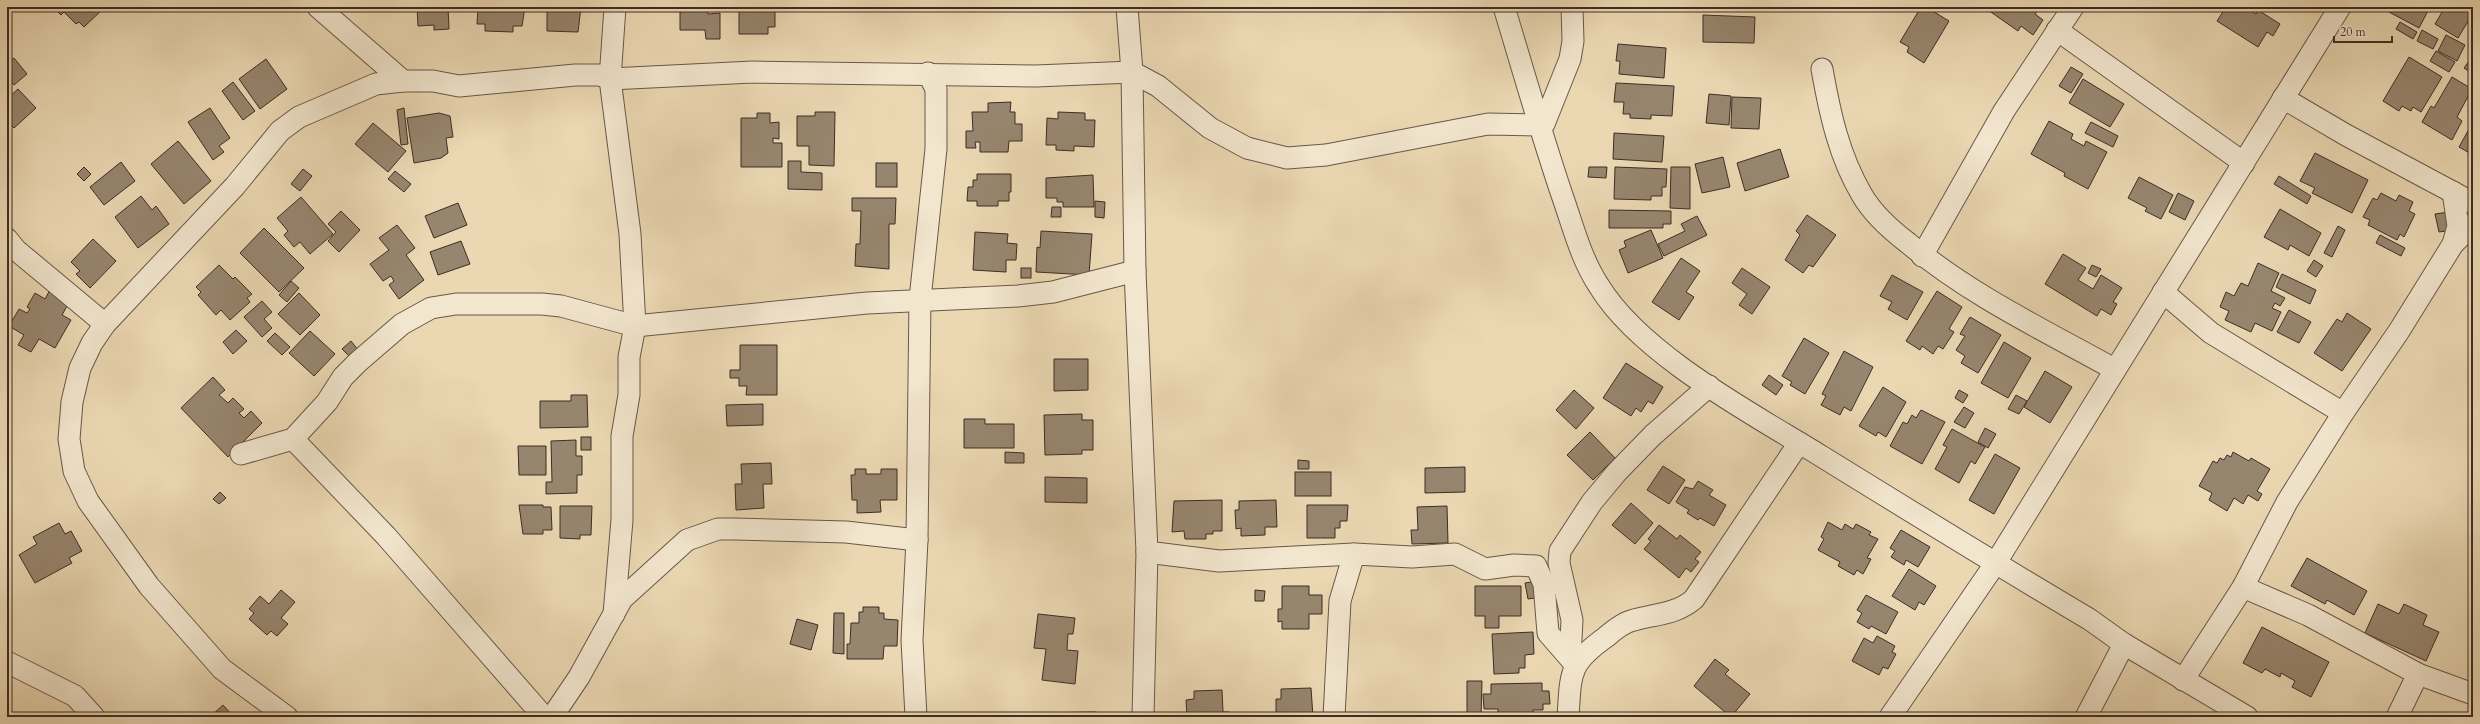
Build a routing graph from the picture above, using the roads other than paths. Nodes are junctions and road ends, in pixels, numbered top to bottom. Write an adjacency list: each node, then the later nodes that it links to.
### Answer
1 (318, 7): 13 (street)
2 (615, 7): 12 (street)
3 (1127, 7): 10 (street)
4 (1504, 7): 15 (street)
5 (1572, 7): 15 (street)
6 (2073, 7): 8 (street)
7 (2340, 7): 14 (street)
8 (2057, 30): 16 (street); 22 (street)
9 (1822, 70): 22 (street)
10 (1132, 72): 11 (street); 15 (street); 23 (street)
11 (928, 74): 12 (street); 25 (street)
12 (610, 79): 13 (street); 27 (street)
13 (403, 81): 26 (street)
14 (2283, 98): 16 (street); 17 (street)
15 (1541, 125): 29 (street)
16 (2244, 163): 24 (street)
17 (2453, 192): 18 (street); 20 (street)
18 (2473, 203)
19 (2473, 224): 20 (street)
20 (2453, 244): 30 (street)
21 (10, 246): 26 (street)
22 (1922, 256): 28 (street)
23 (1135, 271): 25 (street); 35 (street)
24 (2163, 292): 28 (street); 30 (street)
25 (920, 300): 27 (street); 34 (street)
26 (105, 324): 47 (street)
27 (634, 326): 31 (street); 39 (street)
28 (2114, 369): 37 (street)
29 (1709, 386): 32 (street); 41 (street)
30 (2343, 413): 38 (street)
31 (293, 439): 33 (street); 48 (street)
32 (1799, 443): 37 (street); 41 (street)
33 (241, 454)
34 (917, 540): 39 (street); 50 (street)
35 (1147, 552): 36 (street); 51 (street)
36 (1354, 554): 41 (street); 52 (street)
37 (1995, 564): 40 (street); 54 (street)
38 (2243, 587): 43 (street); 44 (street)
39 (614, 614): 49 (street)
40 (2124, 644): 44 (street); 55 (street)
41 (1572, 661): 53 (street)
42 (7, 662): 46 (street)
43 (2418, 674): 45 (street); 57 (street)
44 (2183, 680): 56 (street)
45 (2473, 694)
46 (94, 717)
47 (287, 717)
48 (544, 717)
49 (552, 717)
50 (916, 717)
51 (1143, 717)
52 (1334, 717)
53 (1568, 717)
54 (1890, 717)
55 (2086, 717)
56 (2246, 717)
57 (2397, 717)

